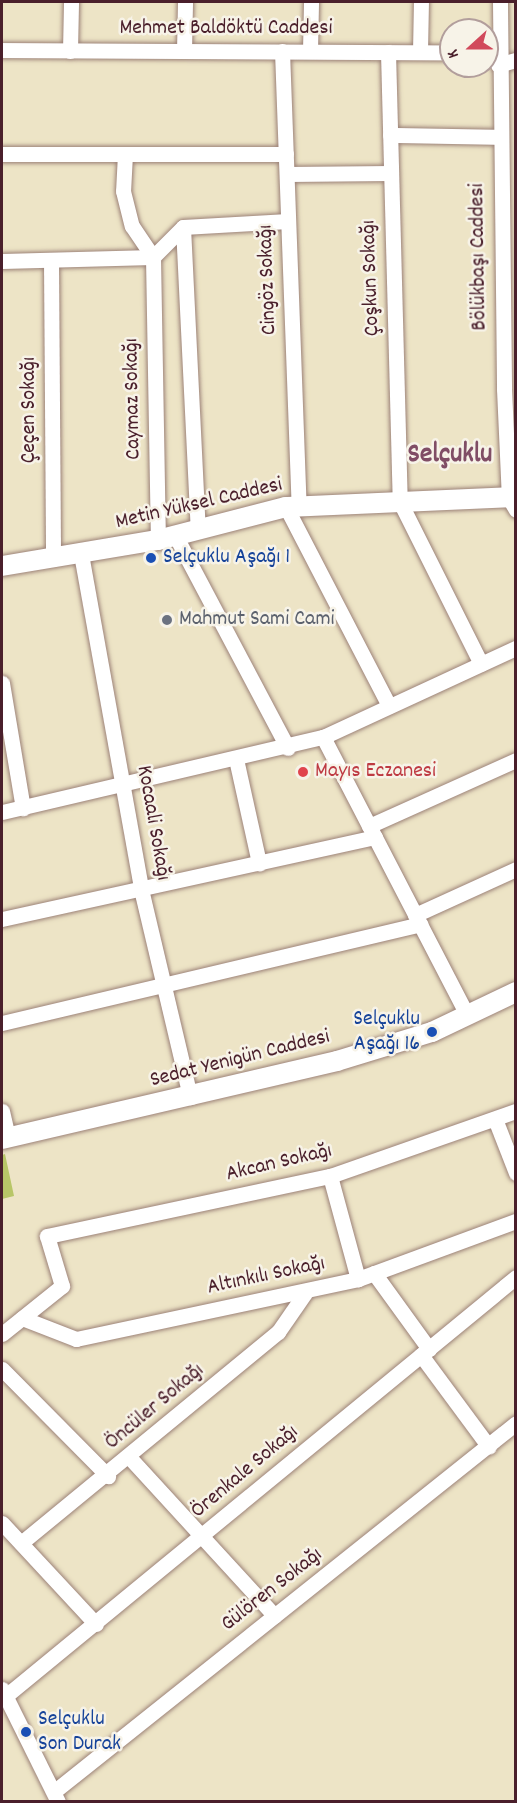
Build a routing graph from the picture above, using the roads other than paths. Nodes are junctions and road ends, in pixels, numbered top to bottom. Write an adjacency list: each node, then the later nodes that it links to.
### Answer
1 (71, 2): 8 (street)
2 (185, 2): 9 (street)
3 (311, 2): 11 (street)
4 (421, 2): 13 (street)
5 (500, 2): 6 (street, Bölükbaşı Caddesi)
6 (499, 18)
7 (2, 50): 8 (street, Mehmet Baldöktü Caddesi)
8 (70, 51): 9 (street, Mehmet Baldöktü Caddesi)
9 (184, 51): 10 (street, Mehmet Baldöktü Caddesi)
10 (282, 51): 11 (street, Mehmet Baldöktü Caddesi); 22 (street, Cingöz Sokağı)
11 (310, 51): 12 (street, Mehmet Baldöktü Caddesi)
12 (388, 52): 13 (street, Mehmet Baldöktü Caddesi); 18 (street, Çoşkun Sokağı)
13 (420, 52): 14 (street, Mehmet Baldöktü Caddesi)
14 (439, 52)
15 (499, 58): 16 (street)
16 (516, 60)
17 (496, 78): 19 (street, Bölükbaşı Caddesi)
18 (390, 135): 19 (street); 23 (street, Çoşkun Sokağı)
19 (500, 136): 30 (street, Bölükbaşı Caddesi)
20 (2, 154): 21 (street)
21 (125, 154): 22 (street); 27 (street)
22 (286, 154): 24 (street, Cingöz Sokağı)
23 (391, 173): 24 (street); 32 (street, Çoşkun Sokağı)
24 (286, 174): 25 (street, Cingöz Sokağı)
25 (288, 221): 26 (street); 34 (street, Cingöz Sokağı)
26 (183, 227): 27 (street); 35 (street)
27 (153, 257): 29 (street); 36 (street, Caymaz Sokağı)
28 (2, 261): 29 (street)
29 (51, 261): 38 (street, Çeçen Sokağı)
30 (509, 286): 31 (street, Bölükbaşı Caddesi)
31 (510, 389): 33 (street, Bölükbaşı Caddesi)
32 (400, 502): 33 (street, Metin Yüksel Caddesi); 34 (street, Metin Yüksel Caddesi); 41 (street)
33 (513, 502)
34 (292, 507): 35 (street, Metin Yüksel Caddesi); 43 (street)
35 (198, 530): 36 (street, Metin Yüksel Caddesi)
36 (167, 537): 37 (street, Metin Yüksel Caddesi); 45 (street)
37 (81, 554): 38 (street, Metin Yüksel Caddesi); 48 (street, Kocaali Sokağı)
38 (53, 559): 39 (street, Metin Yüksel Caddesi)
39 (2, 566)
40 (516, 648): 41 (street)
41 (482, 664): 43 (street)
42 (2, 683): 49 (street)
43 (389, 706): 44 (street)
44 (323, 737): 45 (street); 51 (street)
45 (288, 748): 46 (street)
46 (236, 759): 48 (street); 52 (street)
47 (516, 760): 51 (street)
48 (123, 785): 49 (street); 54 (street, Kocaali Sokağı)
49 (23, 808): 50 (street)
50 (2, 812)
51 (372, 832): 52 (street); 56 (street)
52 (260, 863): 54 (street)
53 (516, 869): 56 (street)
54 (141, 889): 55 (street); 57 (street, Kocaali Sokağı)
55 (2, 919)
56 (418, 920): 57 (street); 59 (street)
57 (164, 988): 60 (street); 61 (street, Kocaali Sokağı)
58 (516, 992): 59 (street, Sedat Yenigün Caddesi)
59 (467, 1015): 61 (street, Sedat Yenigün Caddesi)
60 (2, 1023)
61 (190, 1097): 65 (street, Sedat Yenigün Caddesi)
62 (2, 1111): 65 (street)
63 (516, 1112): 64 (street, Akcan Sokağı)
64 (495, 1119): 66 (street); 67 (street, Akcan Sokağı)
65 (5, 1138)
66 (516, 1173)
67 (330, 1176): 71 (street); 73 (street, Akcan Sokağı)
68 (516, 1221): 69 (street, Altınkılı Sokağı)
69 (374, 1273): 71 (street, Altınkılı Sokağı); 75 (street)
70 (516, 1277): 75 (street, Örenkale Sokağı)
71 (357, 1279): 72 (street, Altınkılı Sokağı)
72 (305, 1293): 73 (street, Altınkılı Sokağı); 79 (street, Öncüler Sokağı)
73 (22, 1318): 74 (street)
74 (2, 1334)
75 (425, 1352): 78 (street); 82 (street, Örenkale Sokağı)
76 (2, 1369): 80 (street)
77 (516, 1424): 78 (street, Gülören Sokağı)
78 (489, 1447): 84 (street, Gülören Sokağı)
79 (130, 1458): 80 (street, Öncüler Sokağı); 82 (street)
80 (108, 1476): 83 (street, Öncüler Sokağı)
81 (2, 1523): 83 (street)
82 (205, 1534): 84 (street); 85 (street, Örenkale Sokağı)
83 (21, 1544): 85 (street)
84 (275, 1616): 87 (street, Gülören Sokağı)
85 (96, 1624): 86 (street, Örenkale Sokağı)
86 (4, 1695): 87 (street)
87 (57, 1796)

